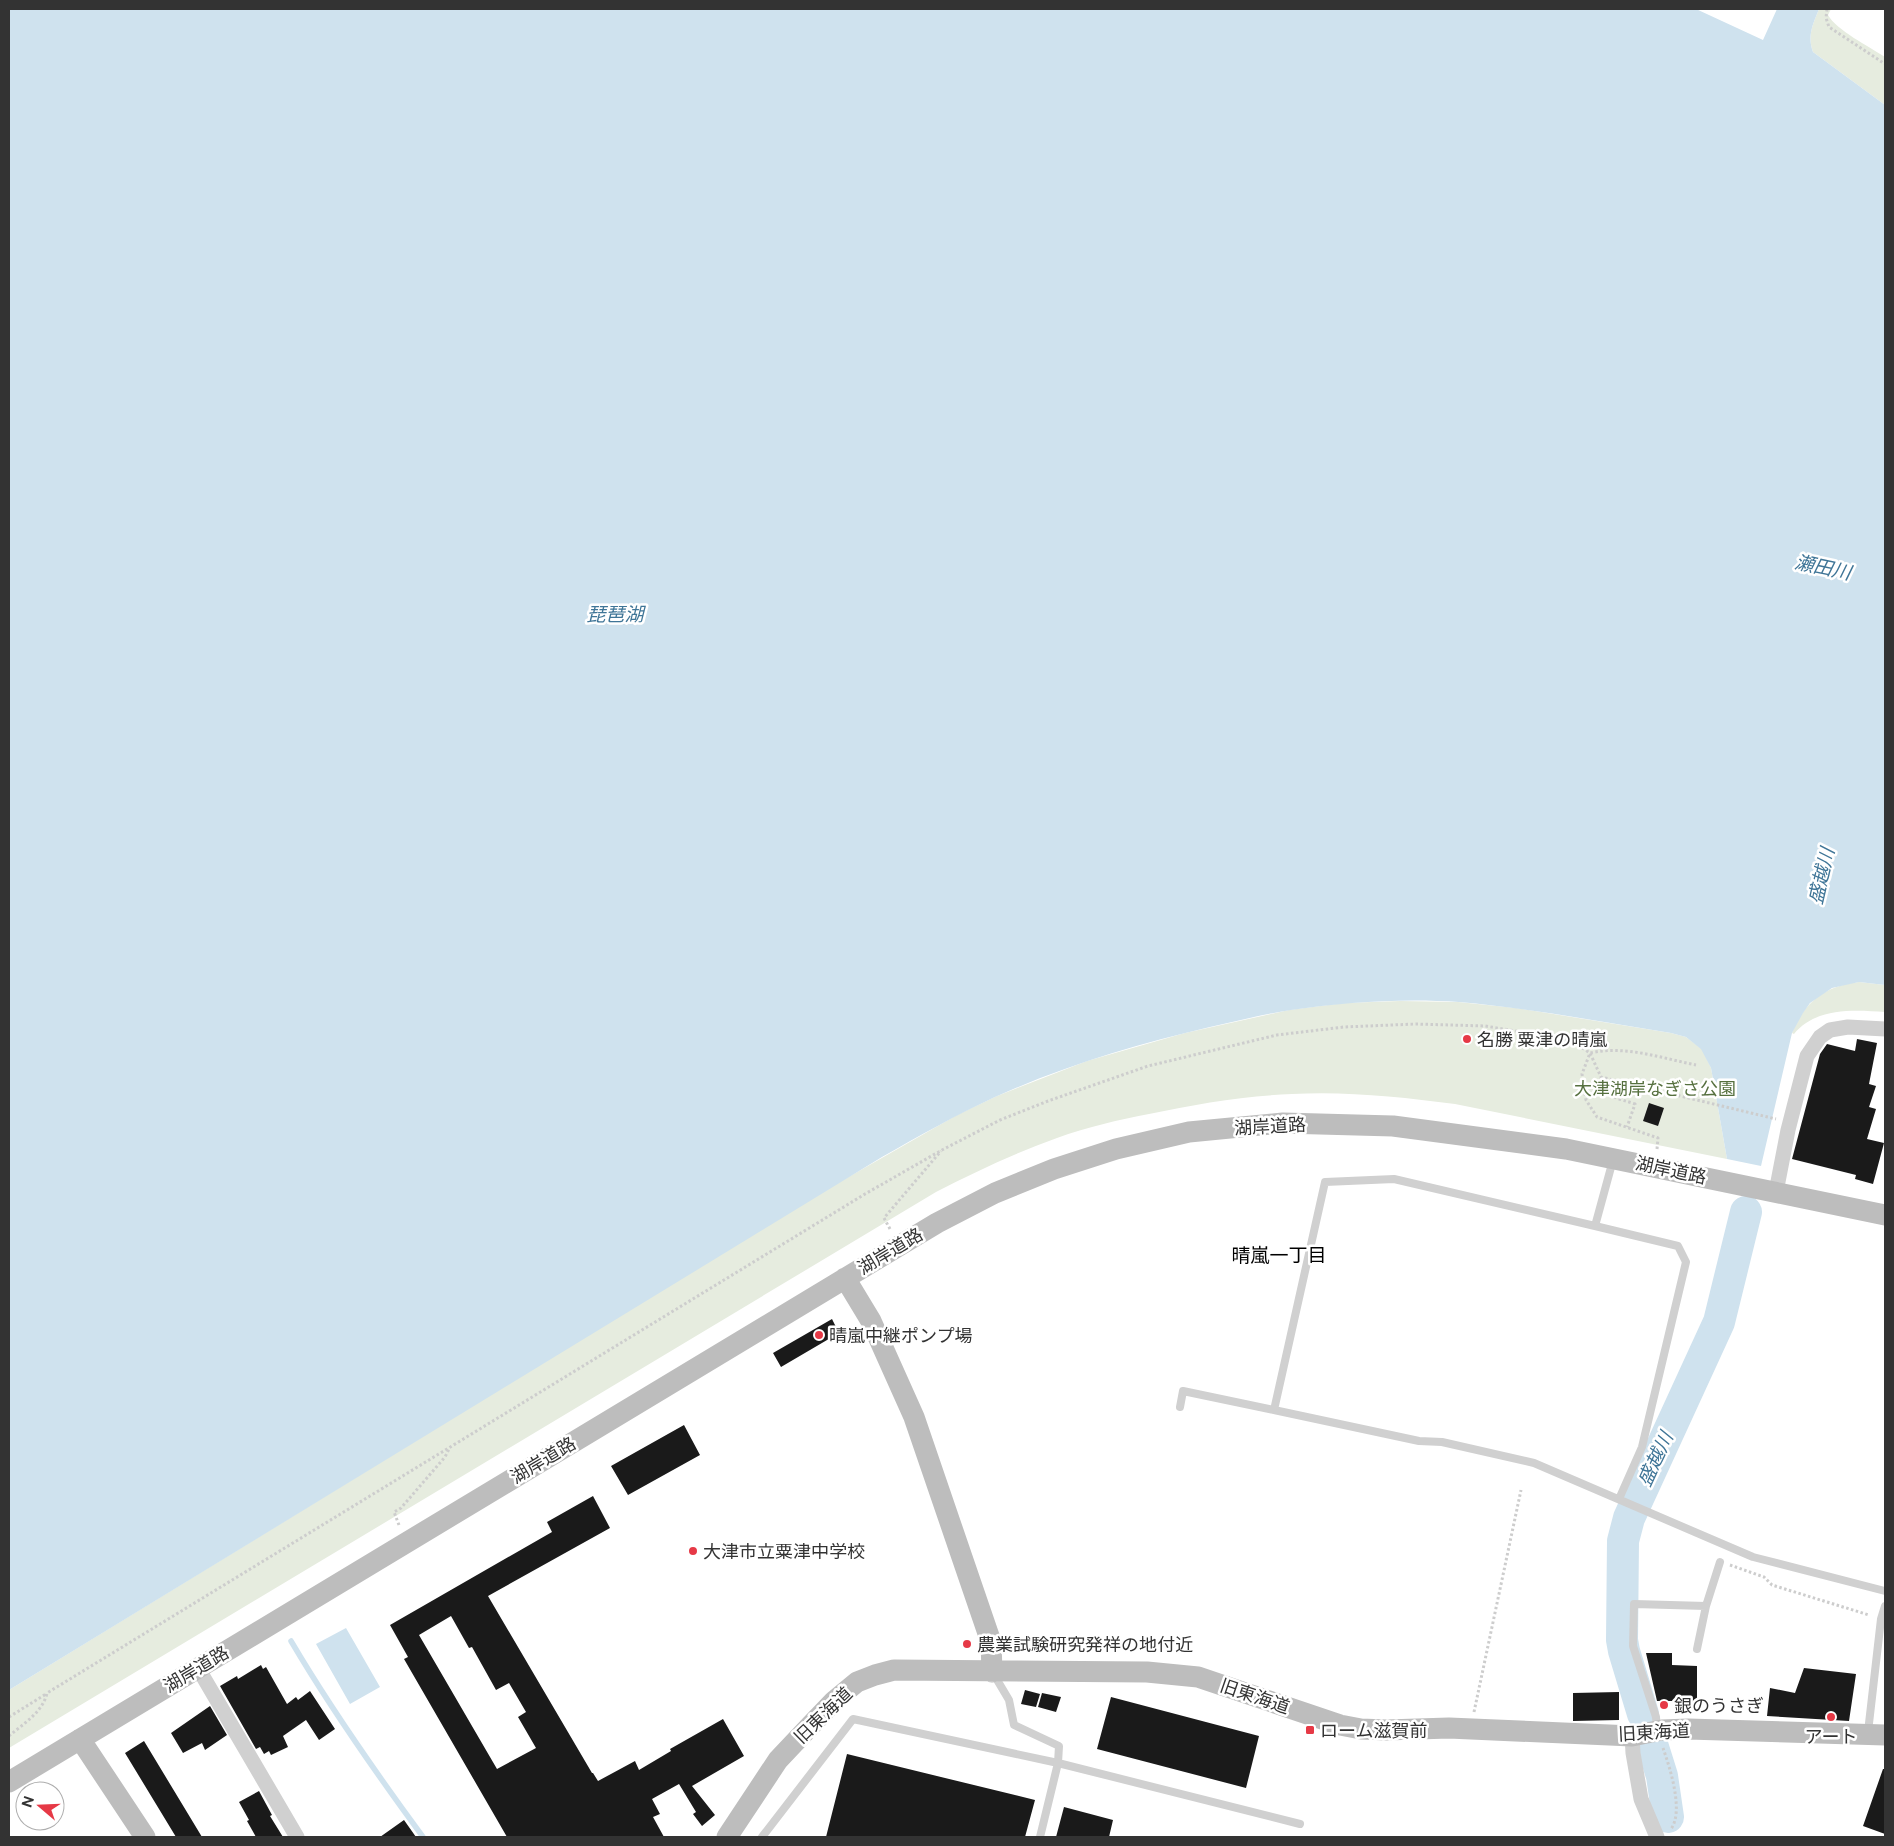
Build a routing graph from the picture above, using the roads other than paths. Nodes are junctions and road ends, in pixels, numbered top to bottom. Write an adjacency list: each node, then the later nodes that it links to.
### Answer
1 (1885, 1030): 3 (street)
2 (1613, 1158): 3 (main road, 湖岸道路); 5 (lane); 6 (main road, 湖岸道路)
3 (1776, 1192): 4 (main road, 湖岸道路)
4 (1885, 1215)
5 (1595, 1226): 8 (lane); 9 (lane)
6 (845, 1278): 15 (main road, 湖岸道路); 16 (main road)
7 (1180, 1407): 8 (lane)
8 (1274, 1410): 9 (lane)
9 (1622, 1500): 11 (lane)
10 (1720, 1562): 12 (lane)
11 (1885, 1590)
12 (1706, 1606): 14 (lane); 19 (lane)
13 (1885, 1606): 17 (lane)
14 (1697, 1649)
15 (198, 1668): 20 (main road, 湖岸道路); 26 (street)
16 (992, 1672): 18 (main road, 旧東海道); 21 (lane); 27 (main road, 旧東海道)
17 (1876, 1734): 19 (main road, 旧東海道)
18 (1632, 1736): 19 (main road, 旧東海道); 24 (street)
19 (1659, 1736)
20 (80, 1739): 22 (main road, 湖岸道路); 25 (main road)
21 (1058, 1763): 23 (lane); 28 (lane); 29 (lane)
22 (9, 1782)
23 (1300, 1824)
24 (1663, 1835)
25 (145, 1837)
26 (297, 1837)
27 (727, 1837)
28 (762, 1837)
29 (1040, 1837)

